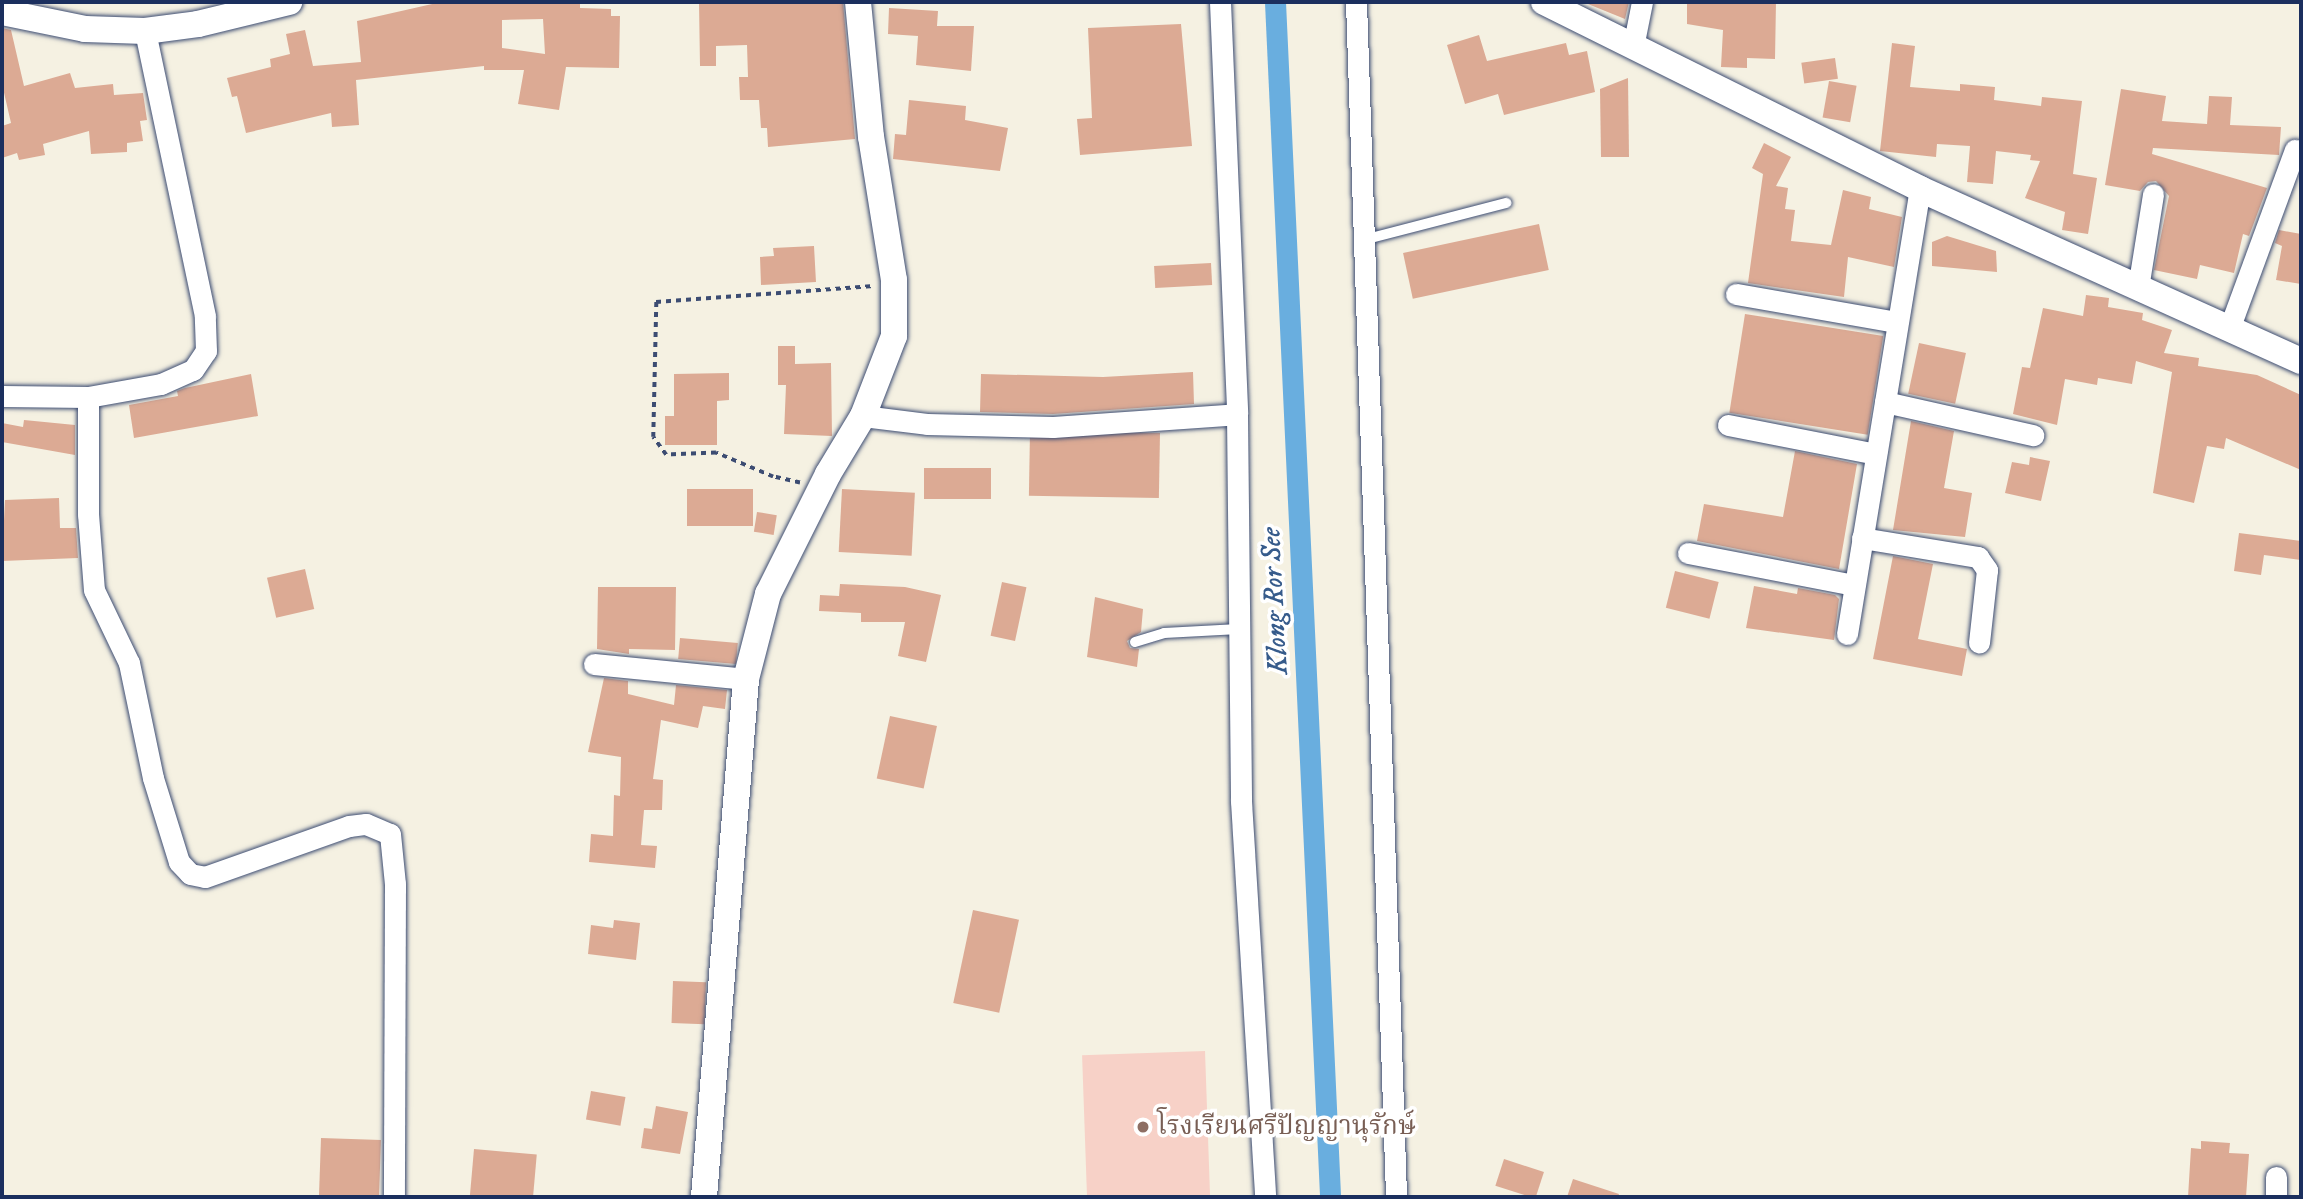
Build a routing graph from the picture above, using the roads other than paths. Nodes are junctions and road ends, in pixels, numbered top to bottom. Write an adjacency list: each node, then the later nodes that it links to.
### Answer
1 (289, 2): 8 (street)
2 (858, 2): 24 (street)
3 (1220, 2): 23 (street)
4 (1356, 2): 14 (street)
5 (1544, 2): 9 (street)
6 (1642, 2): 9 (street)
7 (2, 12): 8 (street)
8 (145, 31): 21 (street)
9 (1633, 47): 11 (street)
10 (2295, 150): 18 (street)
11 (1920, 189): 15 (street); 17 (street)
12 (2153, 194): 15 (street)
13 (1507, 203): 14 (lane)
14 (1367, 239): 40 (street)
15 (2138, 288): 18 (street)
16 (1736, 294): 17 (street)
17 (1897, 322): 22 (street)
18 (2229, 329): 19 (street)
19 (2301, 361)
20 (2, 396): 21 (street)
21 (88, 397): 37 (street)
22 (1885, 402): 26 (street); 27 (street)
23 (1237, 414): 24 (street); 31 (street)
24 (863, 416): 36 (street)
25 (1728, 425): 27 (street)
26 (2033, 435)
27 (1877, 454): 28 (street)
28 (1862, 538): 30 (street); 34 (street)
29 (1688, 553): 30 (street)
30 (1854, 584): 32 (street)
31 (1239, 629): 33 (lane); 39 (street)
32 (1847, 634)
33 (1135, 642)
34 (1979, 643)
35 (594, 664): 36 (street)
36 (746, 679): 38 (street)
37 (394, 1197)
38 (704, 1197)
39 (1265, 1197)
40 (1396, 1197)

